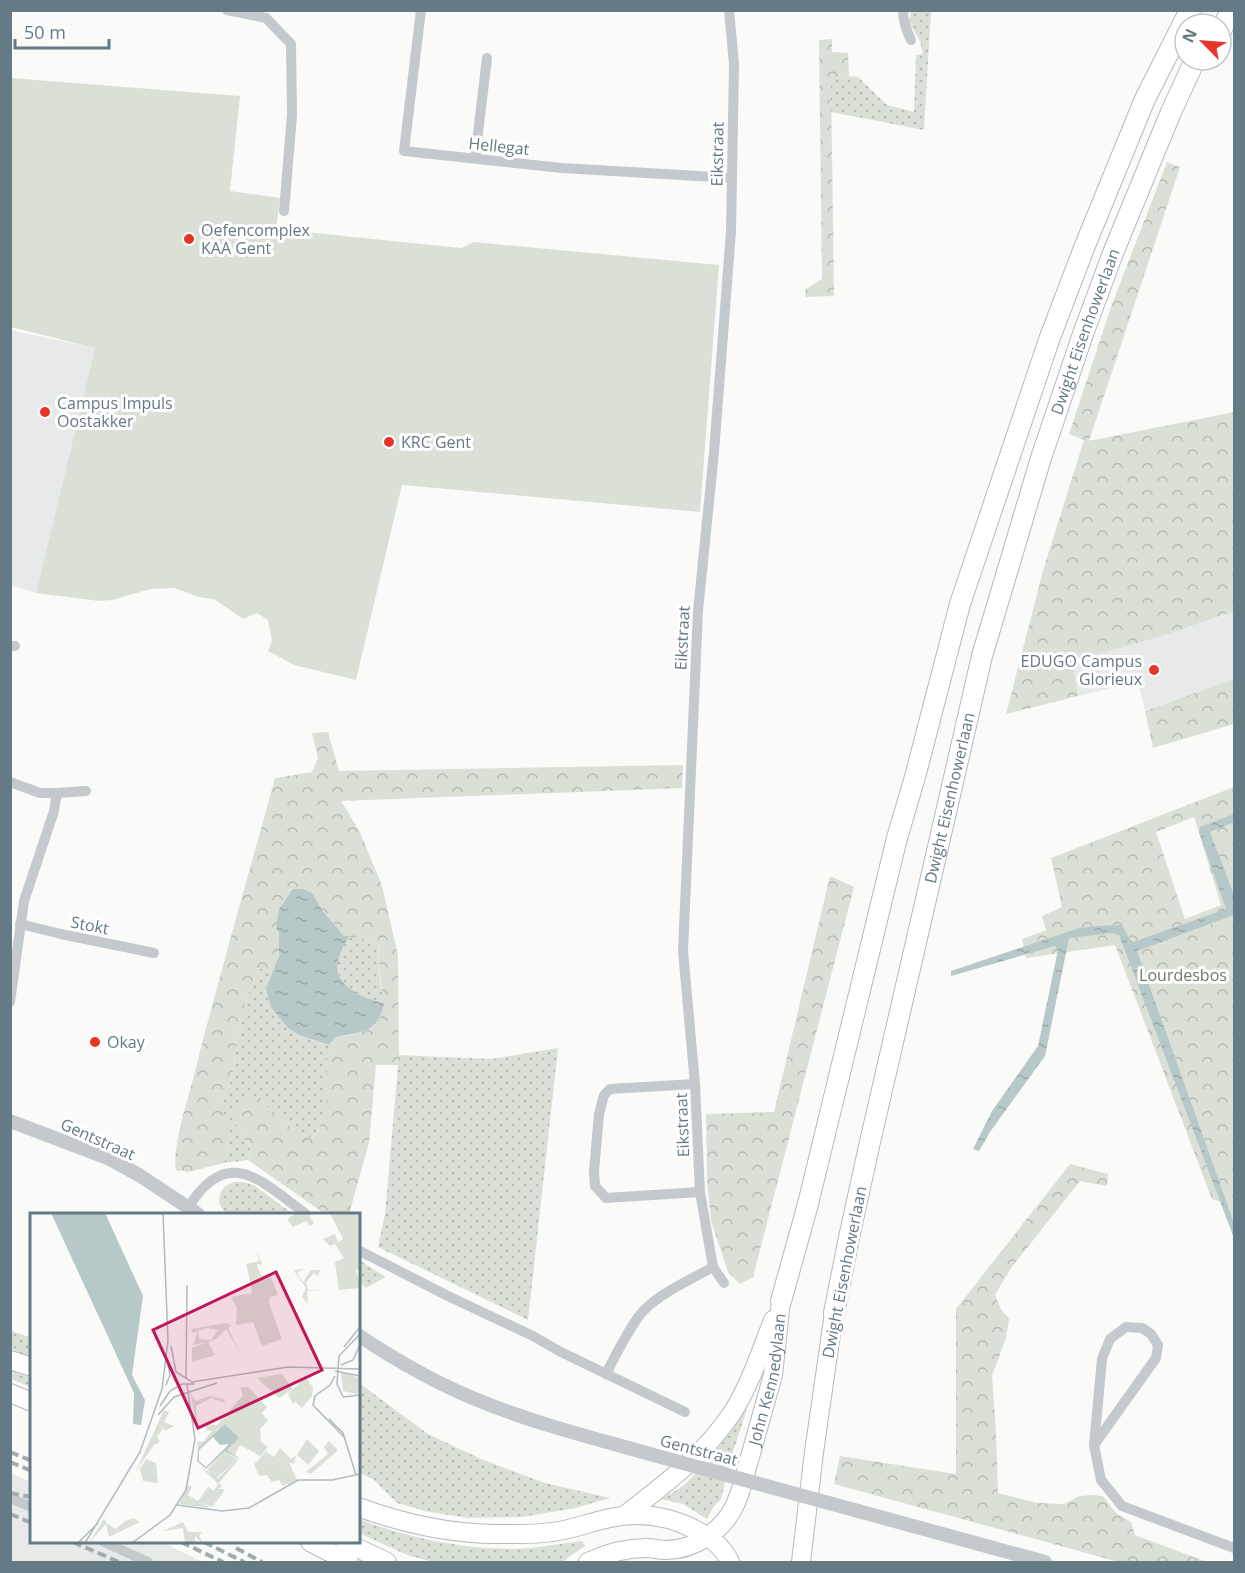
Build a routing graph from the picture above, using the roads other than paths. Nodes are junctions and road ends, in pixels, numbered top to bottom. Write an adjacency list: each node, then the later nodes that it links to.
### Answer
1 (227, 10): 15 (street)
2 (421, 10): 13 (street, Hellegat)
3 (729, 10): 14 (street, Eikstraat)
4 (903, 10): 7 (street)
5 (1177, 10): 11 (highway)
6 (1190, 10): 11 (highway, Dwight Eisenhowerlaan)
7 (911, 40)
8 (487, 58): 13 (street)
9 (1189, 72): 12 (highway, Dwight Eisenhowerlaan)
10 (1201, 72): 12 (highway)
11 (1145, 99): 31 (highway, Dwight Eisenhowerlaan)
12 (1171, 112): 32 (highway, Dwight Eisenhowerlaan)
13 (475, 158): 14 (street, Hellegat)
14 (732, 178): 23 (street, Eikstraat)
15 (284, 211)
16 (10, 782): 18 (street)
17 (86, 791): 18 (street)
18 (57, 793): 19 (street)
19 (20, 924): 20 (street); 21 (street, Stokt)
20 (15, 935): 22 (street)
21 (154, 953)
22 (10, 1002)
23 (695, 1084): 25 (street, Eikstraat); 25 (street)
24 (10, 1121): 26 (street, Gentstraat)
25 (700, 1192): 29 (street, Eikstraat)
26 (193, 1211): 27 (street)
27 (303, 1213)
28 (360, 1251): 36 (street)
29 (713, 1267): 30 (street, Eikstraat); 36 (street)
30 (724, 1283)
31 (781, 1301): 44 (highway, John Kennedylaan); 45 (highway, John Kennedylaan)
32 (834, 1313): 55 (highway, Dwight Eisenhowerlaan)
33 (360, 1336): 56 (street, Gentstraat, bridge)
34 (10, 1360): 35 (highway)
35 (30, 1366)
36 (606, 1374): 39 (street)
37 (10, 1393): 38 (highway)
38 (30, 1401)
39 (685, 1413)
40 (1094, 1445): 40 (street); 49 (street)
41 (10, 1498): 42 (street)
42 (30, 1507)
43 (360, 1508): 44 (highway, John Kennedylaan)
44 (625, 1515): 45 (highway, John Kennedylaan)
45 (708, 1536): 53 (highway, John Kennedylaan); 54 (highway, John Kennedylaan)
46 (106, 1543): 50 (street)
47 (312, 1543): 51 (highway)
48 (347, 1543): 52 (highway)
49 (1234, 1548)
50 (148, 1563)
51 (349, 1563)
52 (387, 1563)
53 (588, 1563)
54 (730, 1563)
55 (801, 1563)
56 (1045, 1563)

